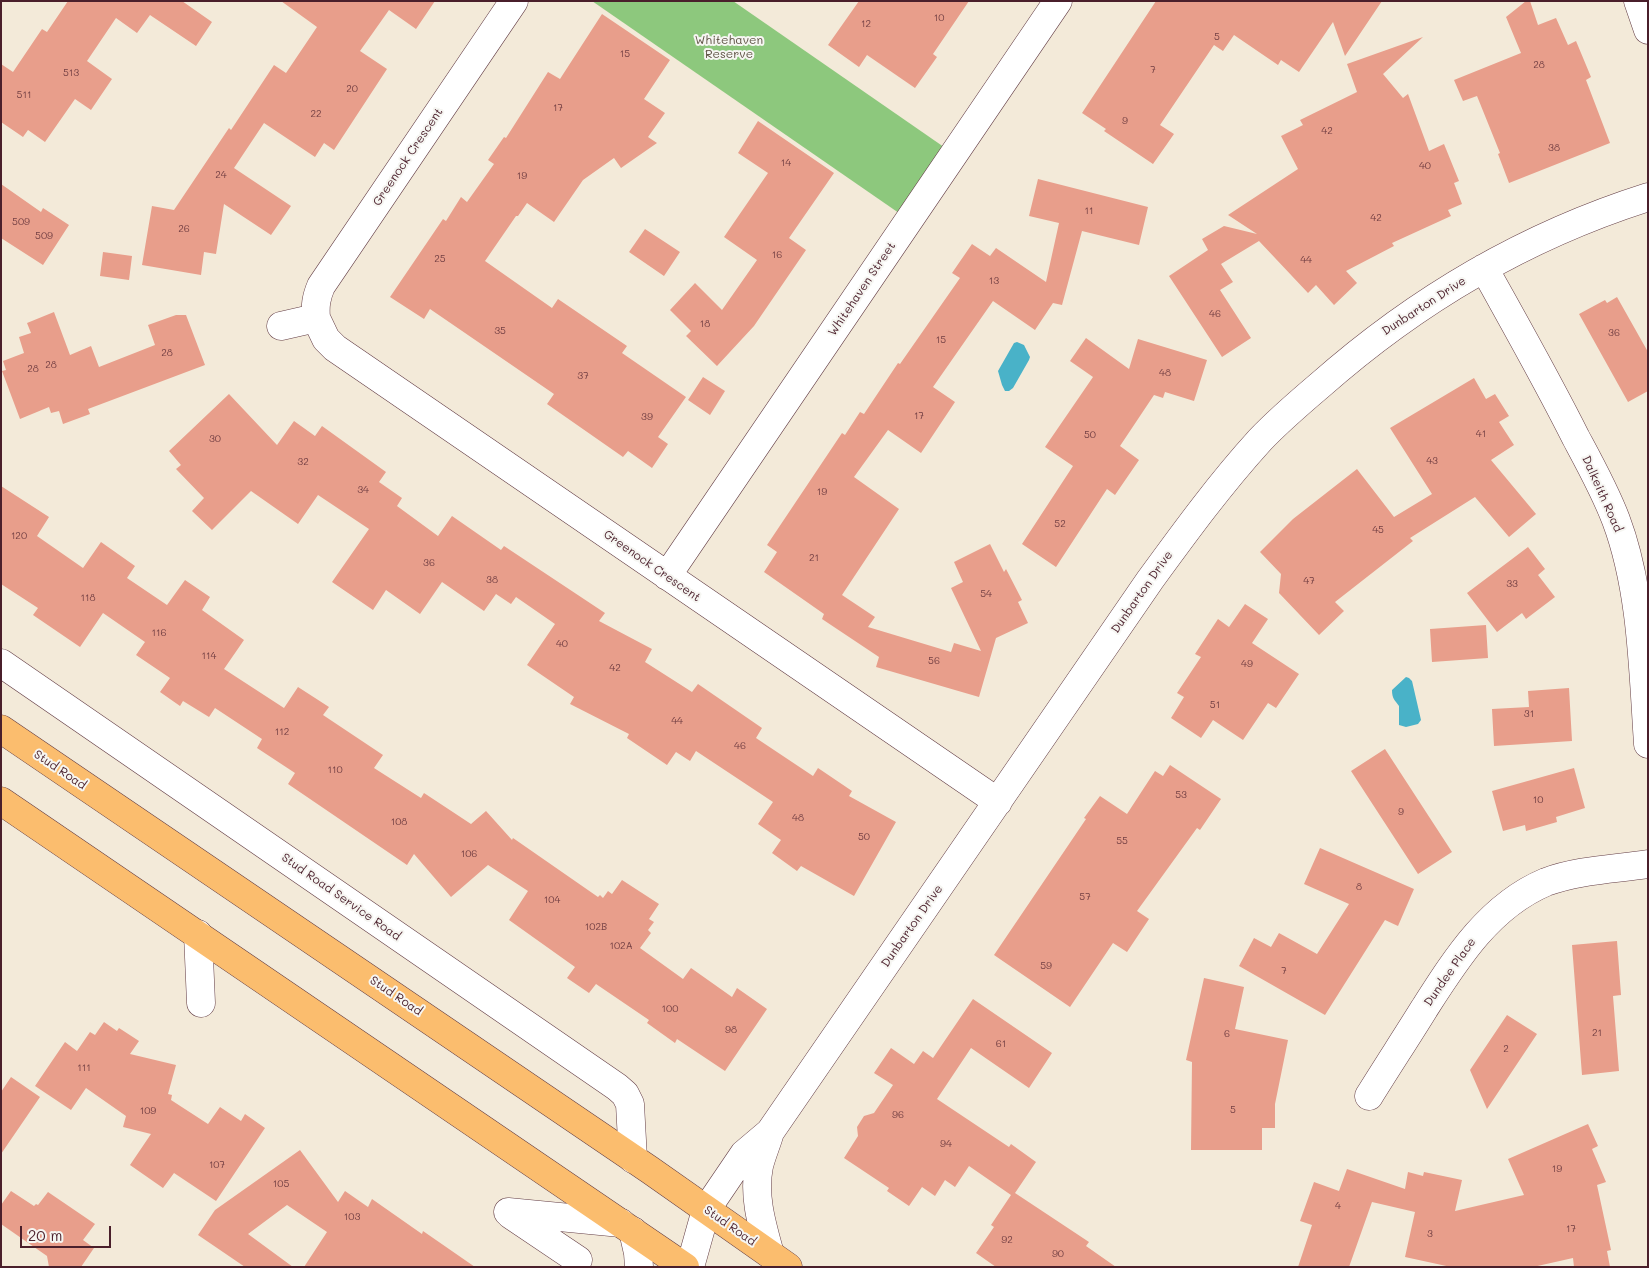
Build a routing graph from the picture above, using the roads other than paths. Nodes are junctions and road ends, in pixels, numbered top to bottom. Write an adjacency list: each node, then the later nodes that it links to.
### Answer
1 (514, 1): 7 (street, Greenock Crescent)
2 (1058, 1): 9 (street, Whitehaven Street)
3 (1638, 1): 4 (street)
4 (1648, 30)
5 (1648, 197): 6 (street, Dunbarton Drive)
6 (1484, 268): 12 (street, Dalkeith Road); 14 (street, Dunbarton Drive)
7 (316, 318): 8 (street); 9 (street, Greenock Crescent)
8 (281, 326)
9 (667, 576): 14 (street, Greenock Crescent)
10 (1, 663): 20 (street, Stud Road Service Road)
11 (1, 729): 20 (main road, Stud Road)
12 (1648, 744)
13 (1, 801): 16 (main road)
14 (998, 802): 19 (street, Dunbarton Drive)
15 (1648, 864): 18 (street, Dundee Place)
16 (198, 934): 17 (street); 22 (main road)
17 (201, 1003)
18 (1369, 1096)
19 (770, 1132): 21 (street, Dunbarton Drive); 24 (street, Dunbarton Drive)
20 (633, 1158): 21 (main road, Stud Road)
21 (706, 1210): 24 (main road, Stud Road); 27 (street, Dunbarton Drive)
22 (627, 1227): 23 (street); 25 (street); 26 (main road)
23 (578, 1260)
24 (779, 1260)
25 (639, 1267)
26 (685, 1267)
27 (690, 1267)

